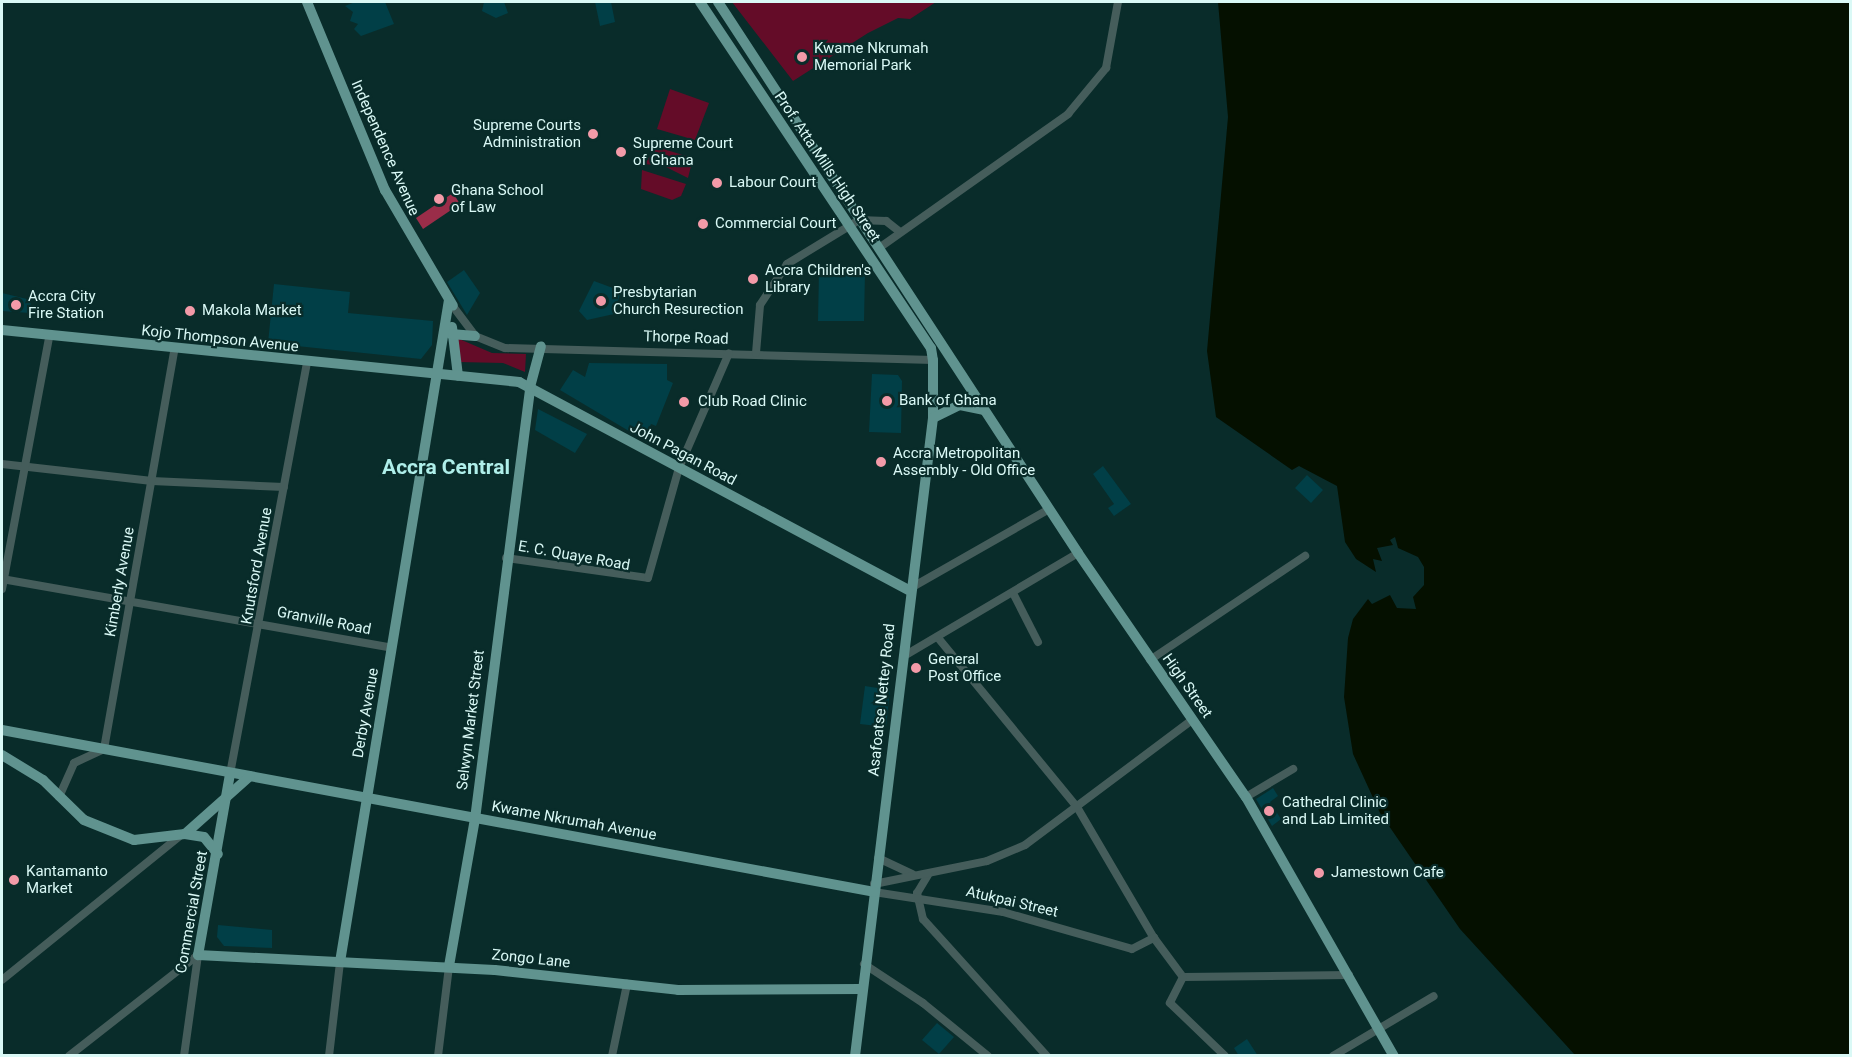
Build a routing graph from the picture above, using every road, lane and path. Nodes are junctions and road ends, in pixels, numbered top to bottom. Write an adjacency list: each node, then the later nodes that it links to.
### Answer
1 (307, 2): 9 (main road, Independence Avenue)
2 (700, 2): 6 (main road, Prof. Atta Mills High Street)
3 (718, 2): 5 (main road, Prof. Atta Mills High Street)
4 (1118, 2): 7 (street)
5 (859, 220): 6 (street); 7 (street); 8 (main road, Prof. Atta Mills High Street)
6 (849, 226): 16 (main road, Prof. Atta Mills High Street); 19 (street)
7 (899, 231): 8 (street)
8 (879, 248): 14 (main road, Prof. Atta Mills High Street)
9 (452, 304): 11 (main road); 12 (street); 22 (main road)
10 (2, 330): 13 (main road, Kojo Thompson Avenue)
11 (451, 334): 12 (main road); 23 (main road)
12 (475, 336): 15 (street, Thorpe Road)
13 (49, 337): 17 (main road, Kojo Thompson Avenue); 28 (street)
14 (943, 341): 16 (main road); 25 (main road, High Street)
15 (542, 346): 18 (street, Thorpe Road); 24 (main road, Selwyn Market Street)
16 (931, 348): 20 (main road, Asafoatse Nettey Road)
17 (174, 350): 21 (main road, Kojo Thompson Avenue); 30 (street, Kimberly Avenue)
18 (729, 353): 19 (street, Thorpe Road); 29 (street, E. C. Quaye Road)
19 (756, 353): 20 (street, Thorpe Road)
20 (933, 360): 26 (main road, Asafoatse Nettey Road)
21 (307, 363): 22 (main road, Kojo Thompson Avenue); 31 (street, Knutsford Avenue)
22 (435, 376): 23 (main road, John Pagan Road); 44 (main road, Derby Avenue)
23 (458, 376): 24 (main road, John Pagan Road)
24 (530, 387): 29 (main road, John Pagan Road); 35 (main road, Selwyn Market Street)
25 (984, 410): 26 (main road); 32 (main road, High Street)
26 (933, 418): 38 (main road, Asafoatse Nettey Road)
27 (2, 464): 28 (street)
28 (27, 467): 30 (street); 36 (street)
29 (679, 468): 35 (street, E. C. Quaye Road); 38 (main road, John Pagan Road)
30 (152, 481): 31 (street); 40 (street, Kimberly Avenue)
31 (284, 487): 41 (street, Knutsford Avenue)
32 (1049, 509): 33 (main road, High Street); 38 (street)
33 (1078, 553): 39 (street); 46 (main road, High Street)
34 (1305, 556): 46 (street)
35 (506, 558): 59 (main road, Selwyn Market Street)
36 (3, 579): 37 (street); 40 (street, Granville Road)
37 (2, 589)
38 (908, 590): 45 (main road, Asafoatse Nettey Road)
39 (1013, 593): 42 (street); 43 (street)
40 (132, 599): 41 (street, Granville Road); 49 (street, Kimberly Avenue)
41 (261, 623): 44 (street, Granville Road); 52 (street, Knutsford Avenue)
42 (939, 639): 45 (street); 58 (street)
43 (1038, 642)
44 (392, 648): 57 (main road, Derby Avenue)
45 (904, 656): 62 (main road, Asafoatse Nettey Road)
46 (1150, 660): 47 (main road, High Street)
47 (1191, 720): 55 (main road, High Street); 58 (street)
48 (2, 730): 49 (main road, Kwame Nkrumah Avenue)
49 (104, 749): 52 (main road, Kwame Nkrumah Avenue); 54 (street)
50 (2, 755): 54 (main road)
51 (1293, 769): 55 (street)
52 (230, 774): 53 (main road, Kwame Nkrumah Avenue); 56 (main road, Commercial Street)
53 (250, 777): 56 (main road); 57 (main road, Kwame Nkrumah Avenue)
54 (59, 797): 60 (main road)
55 (1246, 797): 73 (main road, High Street)
56 (229, 798): 60 (main road); 61 (main road, Commercial Street)
57 (368, 799): 59 (main road, Kwame Nkrumah Avenue); 70 (main road, Derby Avenue)
58 (1077, 807): 64 (street); 68 (street)
59 (475, 819): 65 (main road, Kwame Nkrumah Avenue); 72 (main road, Selwyn Market Street)
60 (183, 835): 61 (main road); 75 (street)
61 (218, 854): 69 (main road, Commercial Street)
62 (878, 858): 63 (street); 66 (main road, Asafoatse Nettey Road)
63 (915, 875): 64 (street); 66 (street)
64 (928, 875): 67 (street)
65 (857, 887): 66 (main road, Atukpai Street)
66 (874, 888): 67 (street, Atukpai Street); 71 (main road, Asafoatse Nettey Road)
67 (917, 899): 68 (street, Atukpai Street); 87 (street)
68 (1154, 938): 74 (street)
69 (198, 955): 70 (main road, Zongo Lane); 80 (street); 81 (street, Commercial Street)
70 (340, 962): 72 (main road, Zongo Lane); 82 (street, Derby Avenue)
71 (864, 964): 77 (main road, Asafoatse Nettey Road); 86 (street)
72 (449, 966): 76 (main road, Zongo Lane); 83 (street, Selwyn Market Street)
73 (1349, 975): 74 (street); 79 (main road, High Street)
74 (1183, 977): 88 (street)
75 (2, 981)
76 (627, 984): 77 (main road, Zongo Lane); 84 (street)
77 (861, 989): 85 (main road, Asafoatse Nettey Road)
78 (1434, 996): 79 (street)
79 (1380, 1029): 89 (street); 90 (main road, High Street)
80 (69, 1056)
81 (184, 1056)
82 (329, 1056)
83 (438, 1056)
84 (612, 1056)
85 (855, 1056)
86 (988, 1056)
87 (1047, 1056)
88 (1225, 1056)
89 (1333, 1056)
90 (1394, 1056)

